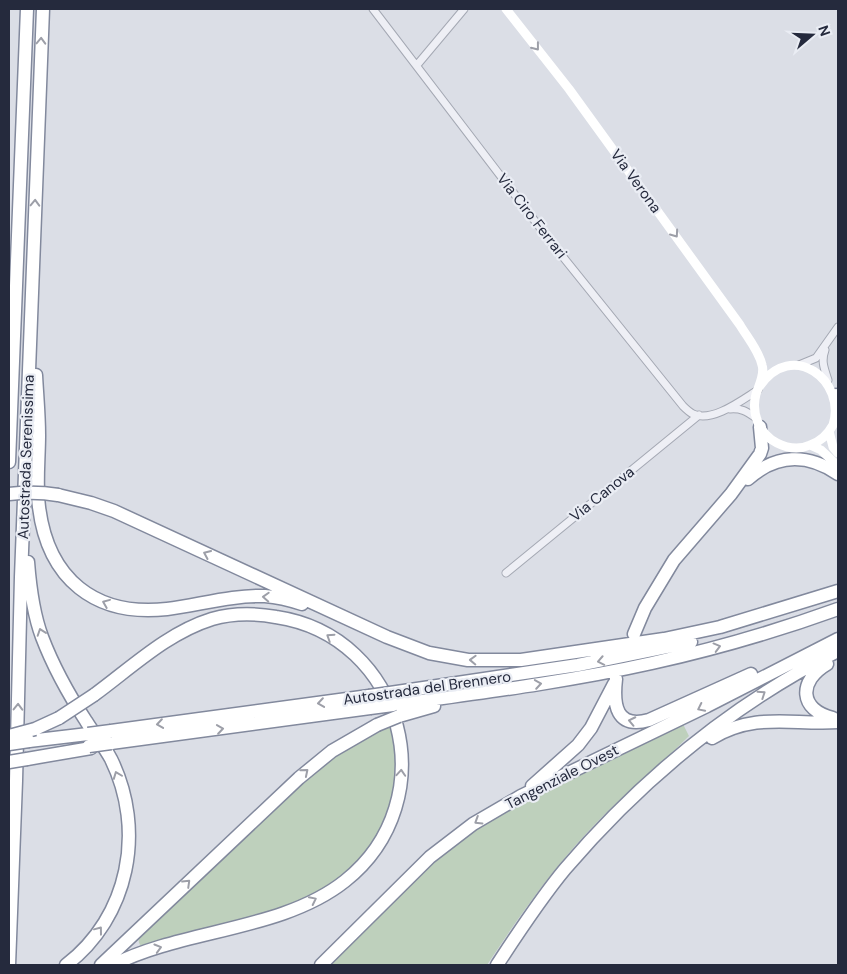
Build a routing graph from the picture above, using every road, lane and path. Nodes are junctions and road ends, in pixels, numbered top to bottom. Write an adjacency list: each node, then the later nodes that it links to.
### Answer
1 (27, 9): 7 (highway, Autostrada Serenissima)
2 (43, 9): 8 (highway, Autostrada Serenissima, one-way to 2)
3 (373, 9): 6 (street, Via Ciro Ferrari)
4 (464, 9): 6 (street)
5 (506, 9): 12 (street, Via Verona, one-way to 12)
6 (417, 66): 19 (street, Via Ciro Ferrari)
7 (21, 163): 9 (highway); 24 (highway, Autostrada Serenissima)
8 (33, 252): 29 (highway, Autostrada Serenissima); 34 (highway, one-way to 8)
9 (9, 261)
10 (838, 327): 11 (street)
11 (828, 342): 13 (street); 15 (street)
12 (760, 358): 14 (street); 16 (street)
13 (799, 365): 14 (street); 15 (street)
14 (781, 368): 16 (street)
15 (828, 380): 17 (street)
16 (758, 388): 18 (street); 20 (street)
17 (837, 396): 21 (street)
18 (727, 409): 19 (street); 20 (street)
19 (699, 415): 30 (street, Via Canova)
20 (758, 423): 22 (street); 28 (highway)
21 (829, 431): 22 (street); 23 (street)
22 (810, 445): 25 (street)
23 (838, 453)
24 (9, 462)
25 (838, 466)
26 (838, 474): 28 (highway)
27 (9, 494): 34 (highway, one-way to 27, bridge)
28 (731, 494): 35 (highway)
29 (24, 510): 51 (highway, Autostrada Serenissima, one-way to 29); 52 (highway, one-way to 29)
30 (506, 573)
31 (838, 591): 34 (highway, one-way to 34)
32 (838, 597): 40 (highway, Autostrada del Brennero, one-way to 40)
33 (838, 609): 40 (highway, Autostrada del Brennero, one-way to 33)
34 (331, 611)
35 (634, 634)
36 (838, 639): 50 (highway, Tangenziale Ovest, one-way to 50); 50 (highway, one-way to 50)
37 (838, 651): 49 (highway, one-way to 37)
38 (838, 658): 41 (highway)
39 (370, 702): 40 (highway, Autostrada del Brennero, bridge); 43 (highway, Autostrada del Brennero, one-way to 43); 43 (highway, Autostrada del Brennero, one-way to 39)
40 (394, 705): 53 (highway, one-way to 40, bridge)
41 (838, 720): 49 (highway)
42 (9, 736): 54 (highway, one-way to 42, bridge)
43 (111, 740): 44 (highway, Autostrada del Brennero, bridge)
44 (89, 743): 46 (highway, Autostrada del Brennero); 46 (highway)
45 (9, 744): 46 (highway, Autostrada del Brennero, bridge)
46 (27, 751): 47 (highway, Autostrada del Brennero); 48 (highway, bridge)
47 (9, 756)
48 (9, 762)
49 (667, 766): 56 (highway)
50 (521, 796): 55 (highway, Tangenziale Ovest, one-way to 55)
51 (9, 965)
52 (66, 965)
53 (101, 965)
54 (112, 965)
55 (321, 965)
56 (497, 965)

